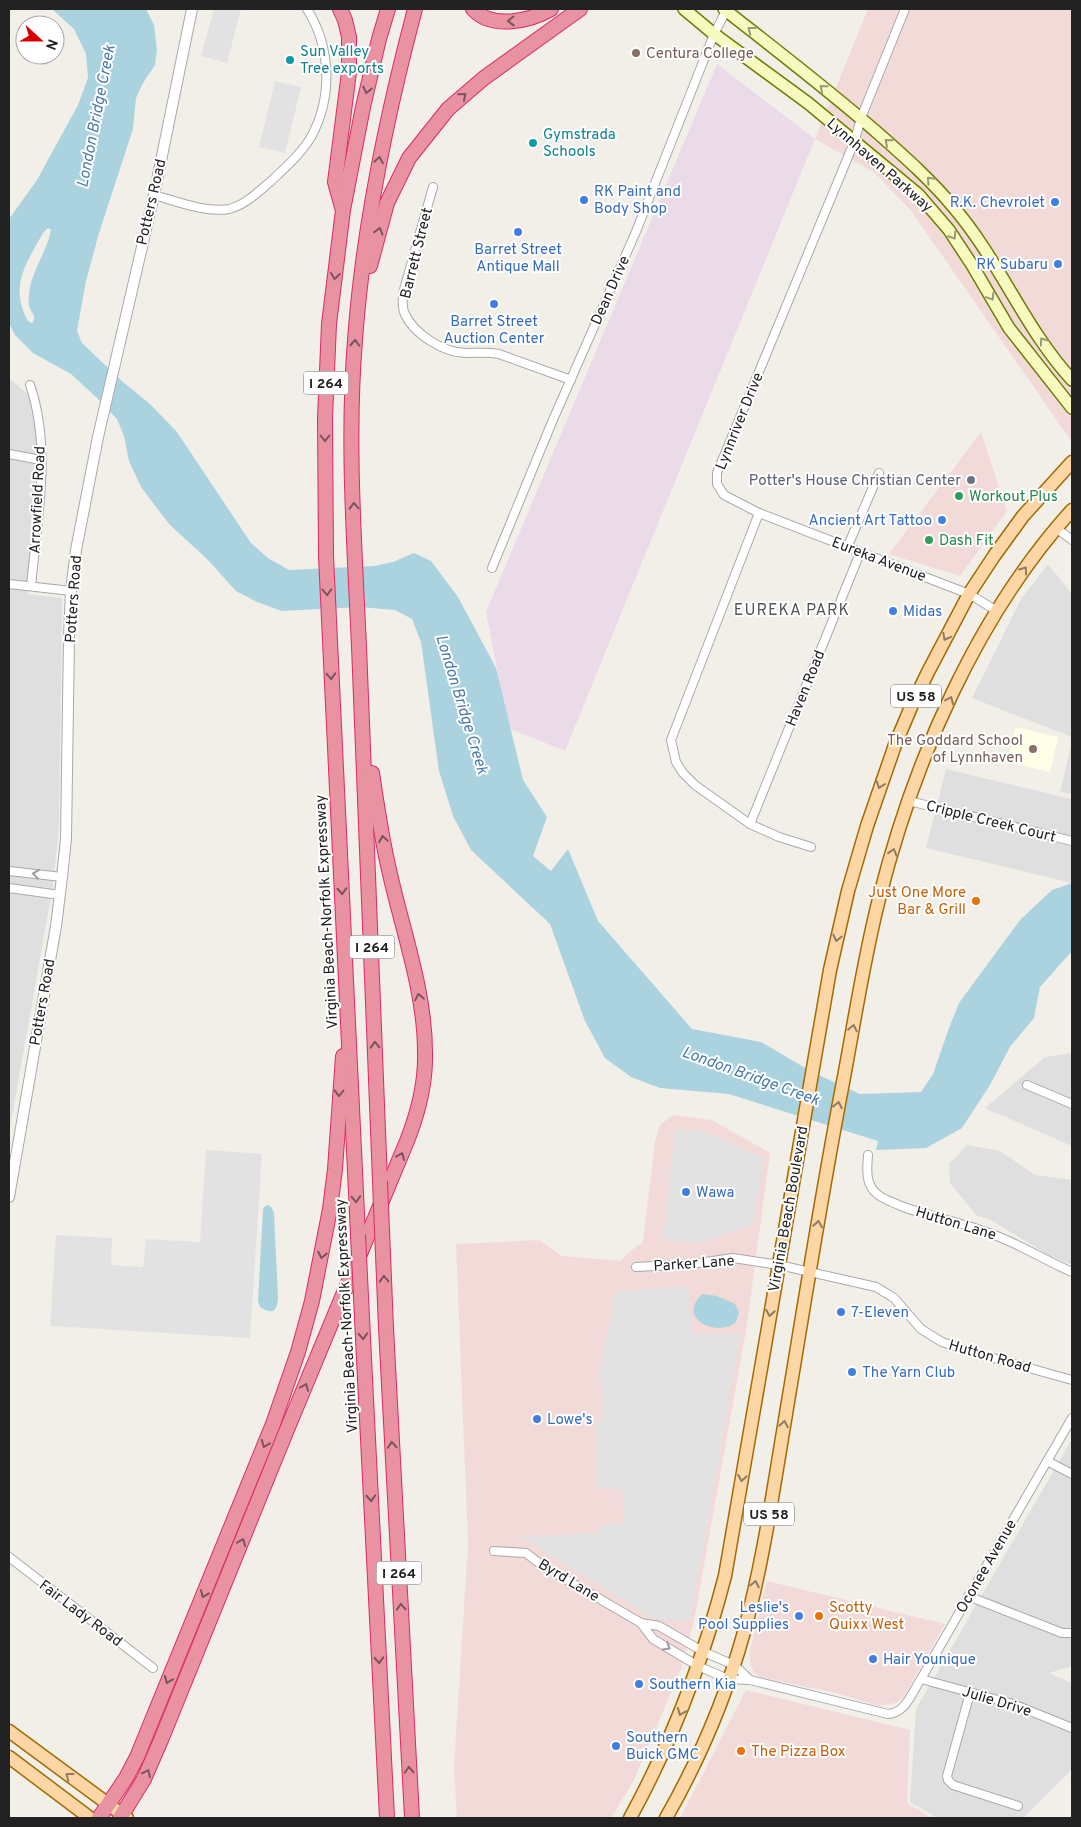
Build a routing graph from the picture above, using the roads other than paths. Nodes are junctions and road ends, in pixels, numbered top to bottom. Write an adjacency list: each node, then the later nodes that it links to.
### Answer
1 (192, 9): 16 (street, Potters Road)
2 (307, 9): 16 (street)
3 (340, 9): 17 (highway)
4 (388, 9): 17 (highway, Virginia Beach-Norfolk Expressway / I 264, one-way to 17)
5 (415, 9): 18 (highway, I 264, one-way to 5)
6 (473, 9): 7 (highway, one-way to 6)
7 (550, 9)
8 (580, 9): 18 (highway, one-way to 8)
9 (684, 9): 12 (main road, Lynnhaven Parkway)
10 (905, 9): 13 (street, Lynnriver Drive)
11 (725, 10): 12 (street, Dean Drive); 13 (main road, Lynnhaven Parkway, one-way to 11)
12 (714, 34): 14 (main road, Lynnhaven Parkway); 19 (street, Dean Drive)
13 (861, 118): 14 (street, Lynnriver Drive); 20 (main road, Lynnhaven Parkway, one-way to 13)
14 (855, 140): 22 (main road, Lynnhaven Parkway, one-way to 22); 28 (street, Lynnriver Drive)
15 (433, 187): 19 (street, Barrett Street)
16 (154, 195): 36 (street, Potters Road)
17 (343, 210): 48 (highway, Virginia Beach-Norfolk Expressway / I 264, one-way to 48)
18 (357, 312): 39 (highway, I 264, one-way to 18)
19 (571, 380): 33 (street, Dean Drive)
20 (1072, 380)
21 (30, 385): 24 (street, Arrowfield Road)
22 (1072, 408)
23 (9, 454): 24 (street)
24 (41, 460): 35 (street, Arrowfield Road)
25 (1072, 462): 37 (main road, Virginia Beach Boulevard / US 58)
26 (879, 473): 31 (street)
27 (1072, 510): 29 (main road, Virginia Beach Boulevard / US 58)
28 (759, 513): 31 (street, Eureka Avenue); 41 (street)
29 (1056, 528): 30 (street); 38 (main road, Virginia Beach Boulevard / US 58, one-way to 29)
30 (1072, 540)
31 (847, 548): 32 (street, Eureka Avenue)
32 (860, 552): 37 (street, Eureka Avenue); 41 (street, Haven Road)
33 (492, 568)
34 (9, 584): 35 (street)
35 (31, 586): 36 (street)
36 (71, 591): 45 (street, Potters Road)
37 (969, 594): 38 (street, Eureka Avenue); 54 (main road, Virginia Beach Boulevard / US 58, one-way to 54)
38 (997, 611): 40 (main road, Virginia Beach Boulevard / US 58, one-way to 38)
39 (362, 713): 81 (highway, one-way to 39); 85 (highway, I 264, one-way to 39, bridge)
40 (909, 802): 42 (street, Cripple Creek Court); 56 (main road, Virginia Beach Boulevard / US 58, one-way to 40)
41 (750, 824): 43 (street)
42 (1072, 841)
43 (811, 847)
44 (9, 871): 45 (street, one-way to 44)
45 (62, 877): 47 (street, Potters Road)
46 (9, 888): 47 (street)
47 (60, 895): 52 (street, Potters Road)
48 (347, 1010): 79 (highway, one-way to 79); 84 (highway, Virginia Beach-Norfolk Expressway / I 264, one-way to 84, bridge)
49 (1027, 1085): 50 (street)
50 (1072, 1104)
51 (868, 1155): 57 (street, Hutton Lane)
52 (11, 1173): 53 (street, Potters Road)
53 (9, 1197)
54 (779, 1265): 55 (street, Parker Lane); 56 (street, Parker Lane); 67 (main road, Virginia Beach Boulevard / US 58, one-way to 67)
55 (636, 1267)
56 (810, 1272): 58 (street, Hutton Road); 68 (main road, Virginia Beach Boulevard / US 58, one-way to 56)
57 (1072, 1272)
58 (1072, 1380)
59 (1072, 1418): 60 (street, Oconee Avenue)
60 (1047, 1461): 61 (street); 64 (street, Oconee Avenue)
61 (1072, 1474)
62 (494, 1551): 65 (street, Byrd Lane)
63 (9, 1557): 70 (street, Fair Lady Road)
64 (968, 1596): 66 (street); 72 (street, Oconee Avenue)
65 (641, 1623): 67 (street, Byrd Lane); 69 (street, Byrd Lane, one-way to 69)
66 (1072, 1633)
67 (704, 1652): 68 (street, Byrd Lane); 69 (main road, Virginia Beach Boulevard / US 58)
68 (734, 1665): 71 (main road, Virginia Beach Boulevard / US 58); 73 (street, Byrd Lane)
69 (698, 1666): 71 (street, Byrd Lane); 86 (main road, Virginia Beach Boulevard / US 58, one-way to 86)
70 (153, 1668)
71 (728, 1679): 73 (street, Byrd Lane); 87 (main road, Virginia Beach Boulevard / US 58)
72 (920, 1679): 74 (street, Julie Drive); 75 (street, Oconee Avenue)
73 (750, 1680): 75 (street, Byrd Lane)
74 (970, 1693): 76 (street, Julie Drive); 80 (street)
75 (897, 1712)
76 (1072, 1728)
77 (9, 1731): 79 (main road, one-way to 77)
78 (9, 1757): 82 (main road)
79 (108, 1805): 81 (main road); 83 (highway)
80 (1018, 1806)
81 (123, 1817)
82 (90, 1818)
83 (100, 1818)
84 (387, 1818)
85 (412, 1818)
86 (630, 1818)
87 (666, 1818)

